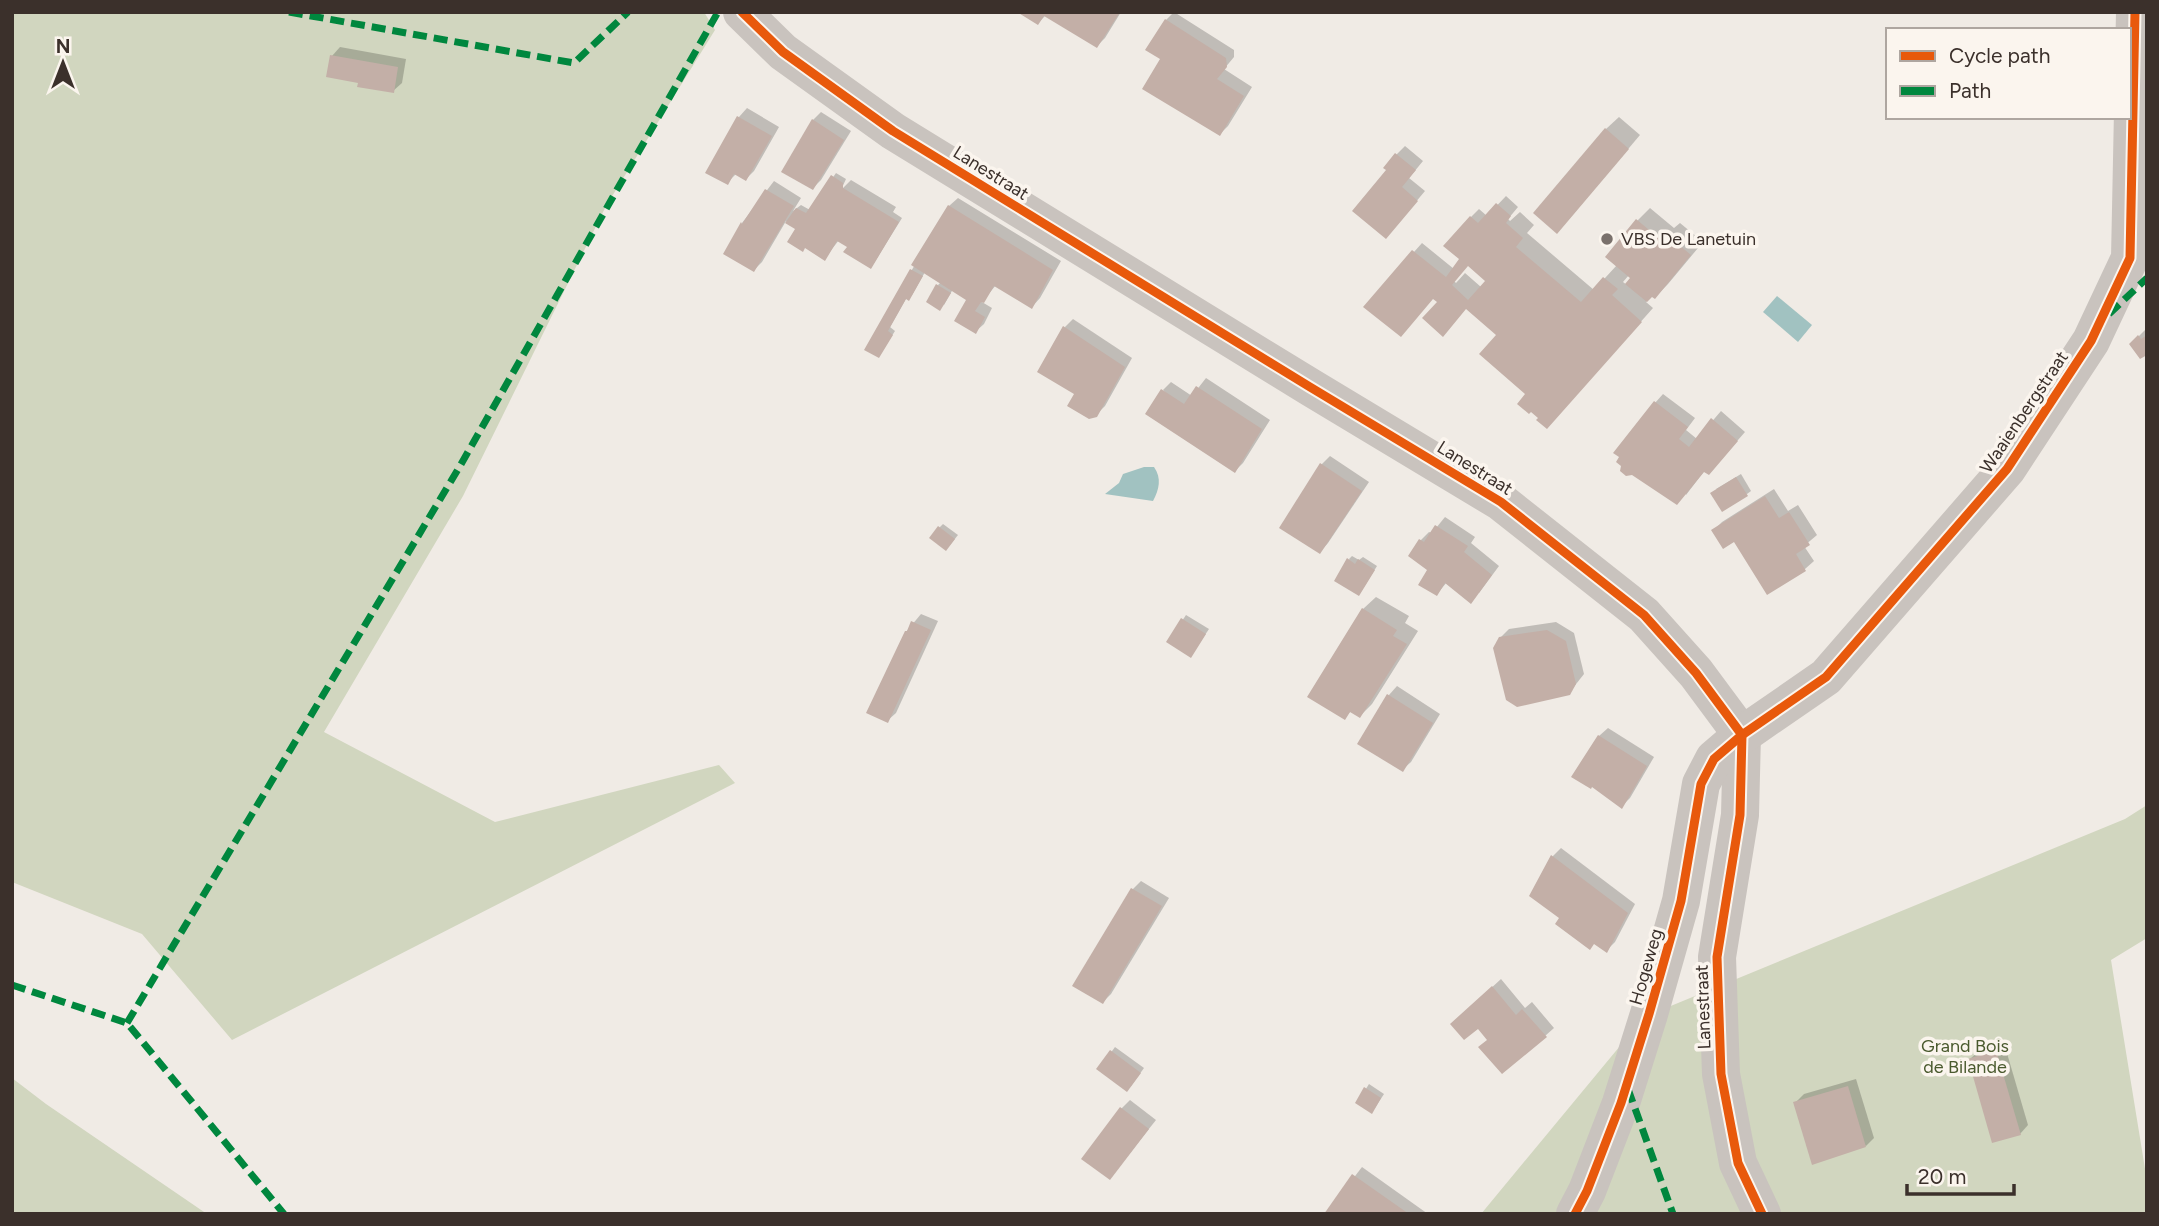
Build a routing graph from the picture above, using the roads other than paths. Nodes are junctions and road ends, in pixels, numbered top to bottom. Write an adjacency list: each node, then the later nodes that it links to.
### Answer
1 (741, 12): 3 (street, Lanestraat)
2 (2135, 12): 3 (street, Waaienbergstraat)
3 (1742, 735): 4 (street, Hogeweg); 5 (street, Lanestraat)
4 (1575, 1214)
5 (1762, 1214)

